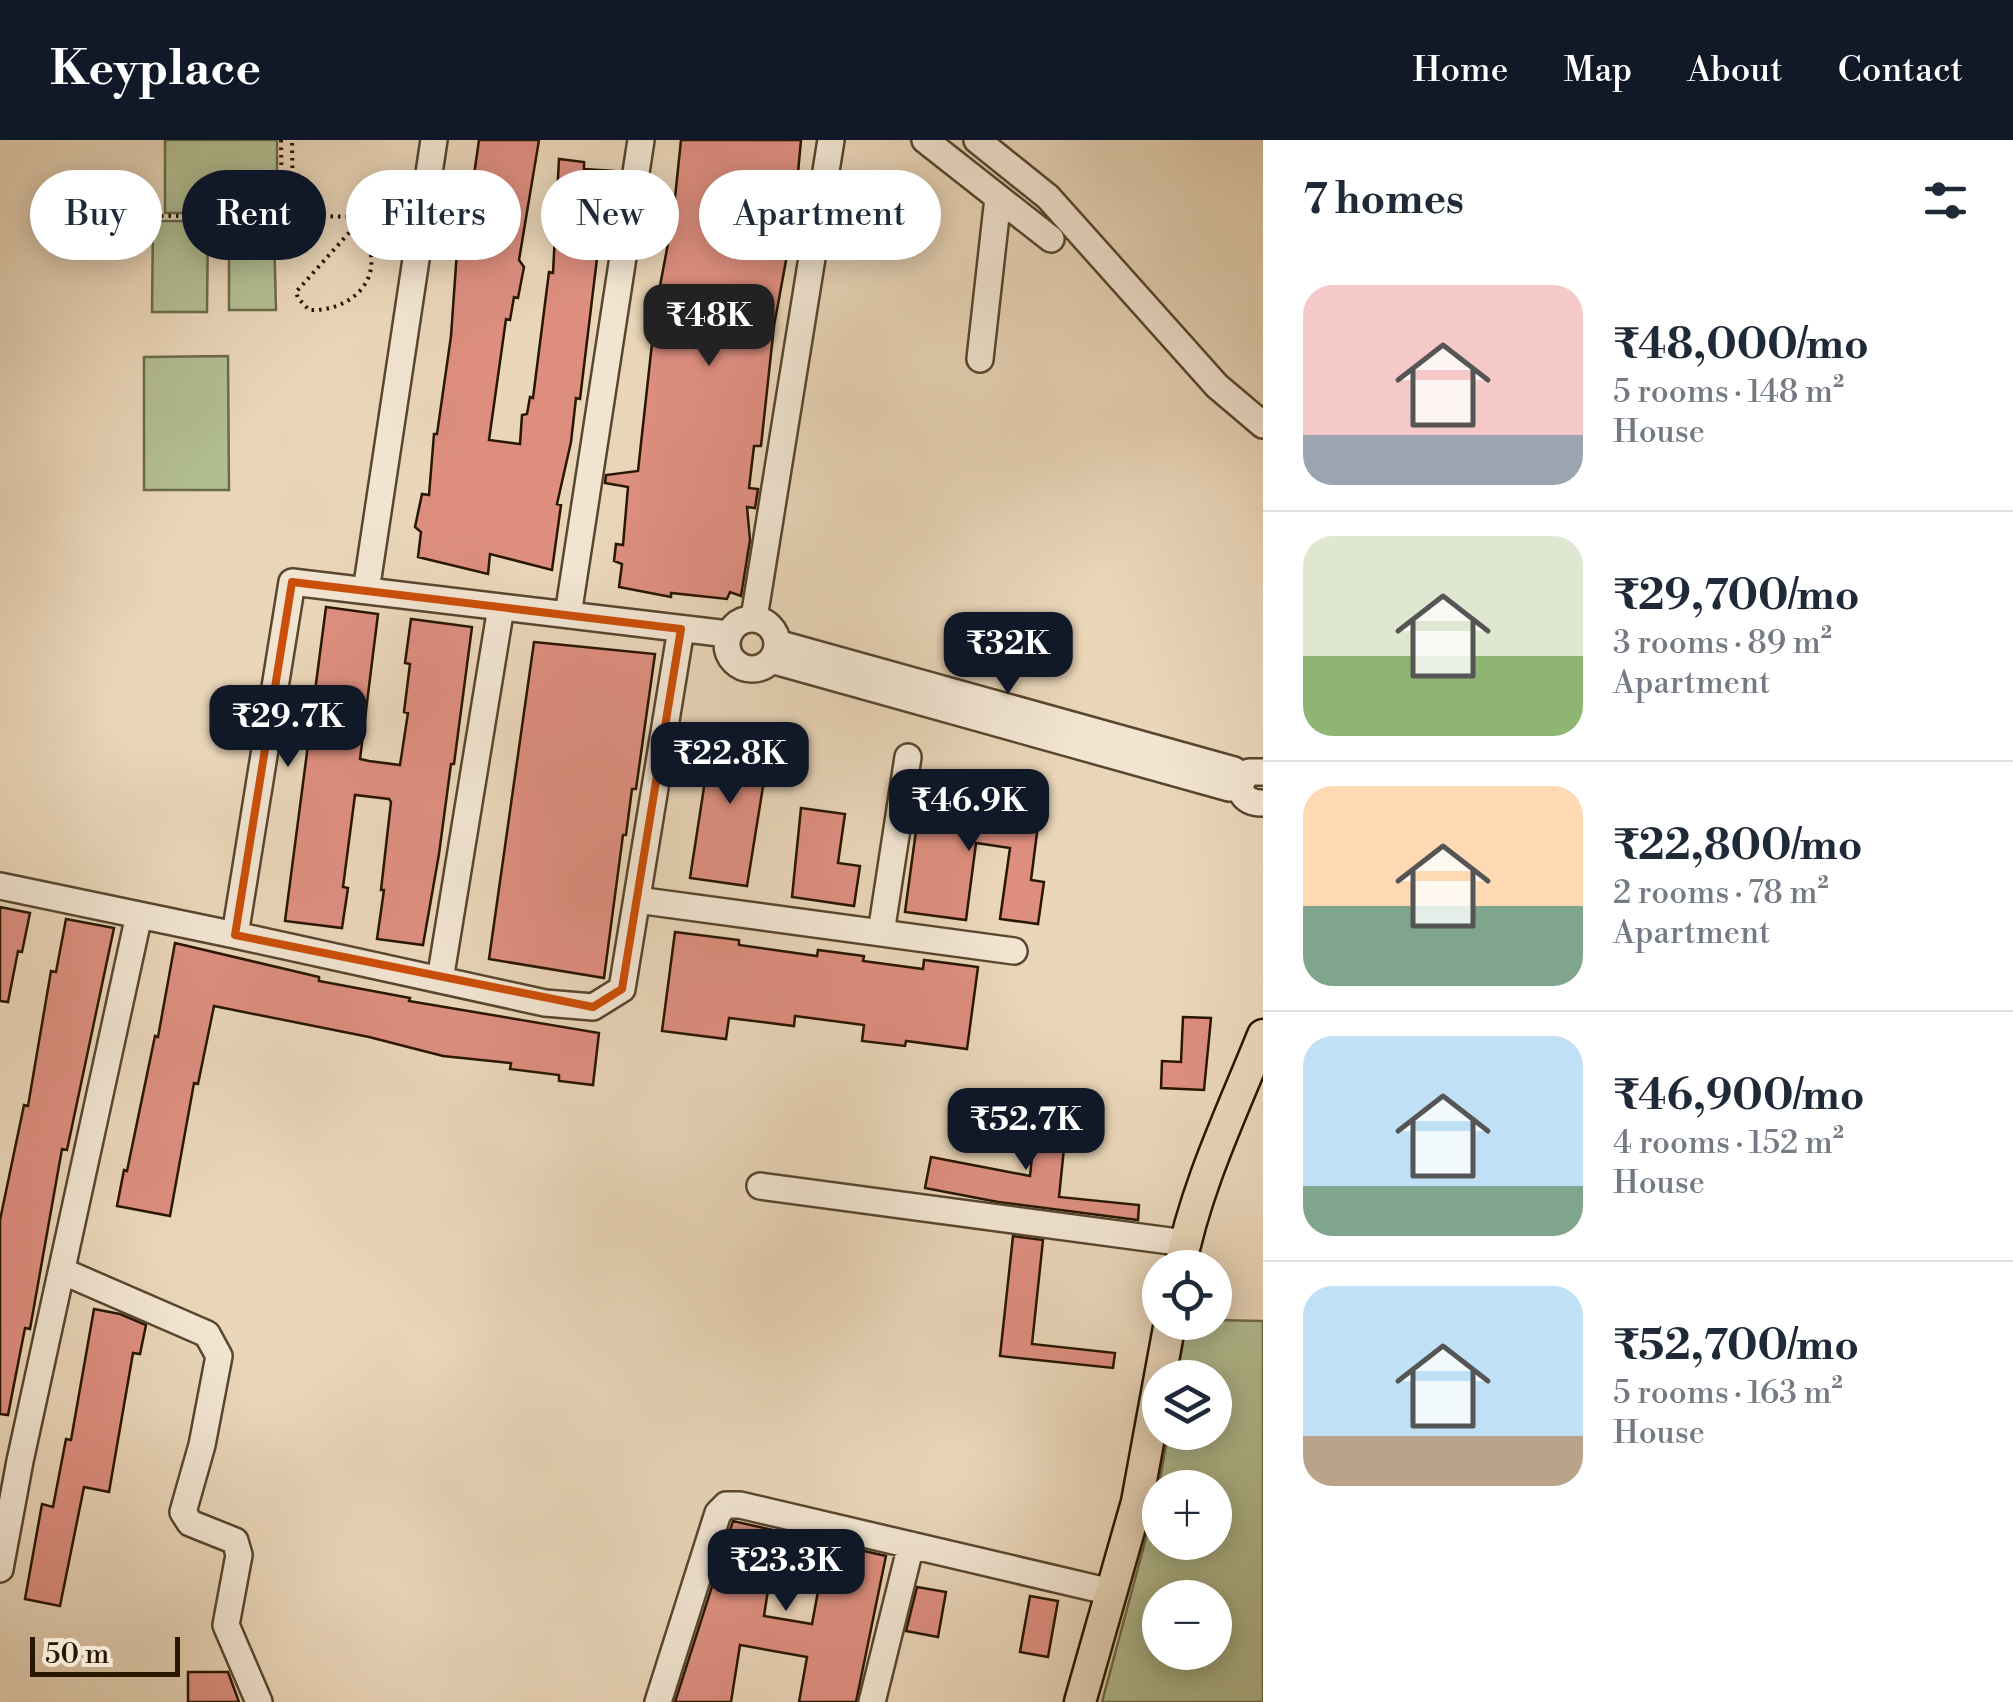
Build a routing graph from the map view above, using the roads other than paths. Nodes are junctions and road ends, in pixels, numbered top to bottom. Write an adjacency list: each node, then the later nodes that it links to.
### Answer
1 (434, 140): 10 (street)
2 (642, 140): 12 (street)
3 (831, 140): 13 (street)
4 (925, 140): 6 (street)
5 (977, 140): 9 (street)
6 (998, 198): 7 (street); 8 (street)
7 (1051, 239)
8 (980, 359)
9 (1261, 416)
10 (366, 591): 11 (street); 24 (street)
11 (501, 607): 12 (street); 26 (street)
12 (568, 615): 14 (street)
13 (754, 618): 15 (street); 16 (street)
14 (680, 629): 15 (street); 21 (street)
15 (728, 634): 16 (street)
16 (774, 652): 18 (street)
17 (908, 756): 23 (street)
18 (1248, 779): 19 (street)
19 (1263, 803)
20 (0, 886): 22 (street)
21 (638, 900): 23 (street); 26 (street)
22 (139, 915): 24 (street); 31 (street)
23 (881, 934): 25 (street)
24 (235, 935): 26 (street)
25 (1014, 952)
26 (440, 980)
27 (1263, 1035): 30 (main road)
28 (760, 1186): 29 (street)
29 (1151, 1250)
30 (1184, 1250)
31 (62, 1270): 34 (street); 36 (street)
32 (1167, 1340): 35 (main road)
33 (911, 1546): 35 (street); 37 (street); 38 (street)
34 (0, 1569)
35 (1111, 1592): 39 (main road)
36 (259, 1702)
37 (658, 1702)
38 (872, 1702)
39 (1080, 1702)

